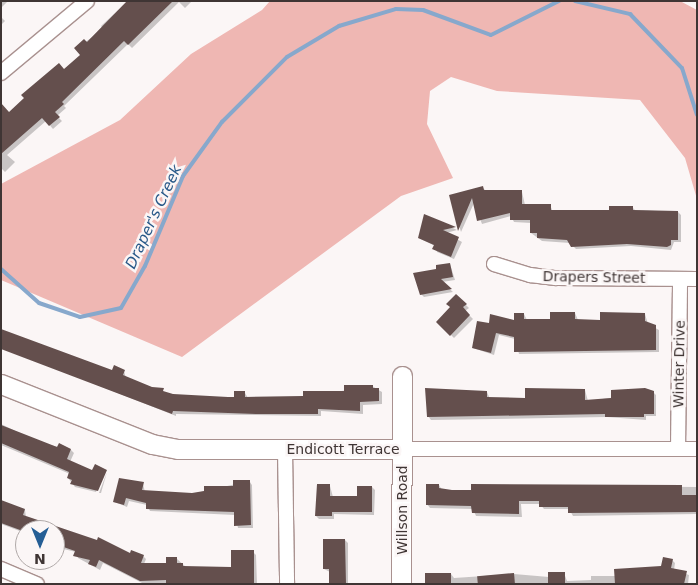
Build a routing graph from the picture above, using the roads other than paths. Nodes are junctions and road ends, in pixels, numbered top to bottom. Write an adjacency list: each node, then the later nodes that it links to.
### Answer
1 (87, 1): 2 (street)
2 (1, 73)
3 (494, 264): 4 (street, Drapers Street)
4 (680, 279): 5 (street, Drapers Street); 10 (street, Winter Drive)
5 (697, 279)
6 (402, 376): 8 (street, Willson Road)
7 (1, 384): 9 (street, Endicott Terrace)
8 (402, 449): 9 (street, Endicott Terrace); 10 (street, Endicott Terrace); 15 (street, Willson Road)
9 (285, 450): 14 (street)
10 (678, 450): 11 (street, Endicott Terrace)
11 (697, 450)
12 (1, 569): 13 (street)
13 (38, 584)
14 (287, 584)
15 (402, 584)

